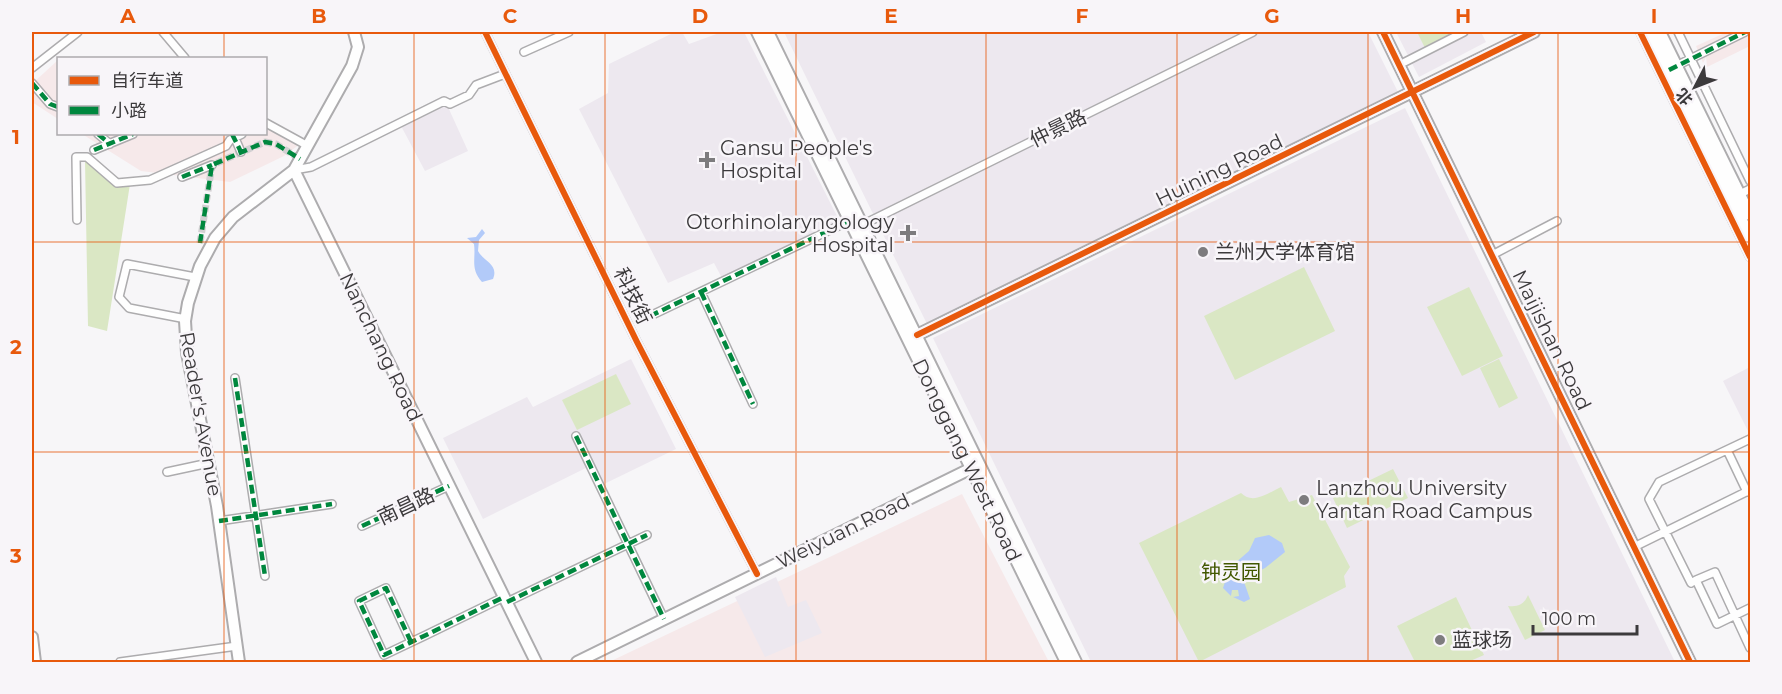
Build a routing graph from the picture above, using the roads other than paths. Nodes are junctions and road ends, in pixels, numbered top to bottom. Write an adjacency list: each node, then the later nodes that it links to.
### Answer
1 (78, 32): 21 (street)
2 (163, 32): 18 (street)
3 (354, 32): 32 (main road)
4 (485, 32): 23 (street, 科技街)
5 (568, 32): 17 (street)
6 (757, 32): 43 (main road, Donggang West Road)
7 (768, 32): 45 (main road, Donggang West Road)
8 (1253, 32): 45 (street, 仲景路)
9 (1383, 32): 20 (main road, Maijishan Road)
10 (1464, 32): 20 (street)
11 (1534, 32): 25 (main road, Huining Road)
12 (1640, 32): 48 (street)
13 (1650, 32): 22 (main road)
14 (1660, 32): 22 (main road)
15 (1678, 32): 19 (street)
16 (1746, 32): 19 (street)
17 (524, 52)
18 (183, 57)
19 (1691, 59): 22 (street); 38 (street)
20 (1399, 64): 25 (main road, Maijishan Road)
21 (32, 68)
22 (1673, 68): 40 (main road); 46 (main road)
23 (505, 74): 36 (street); 72 (street, 科技街)
24 (32, 83): 26 (street)
25 (1413, 93): 47 (main road, Maijishan Road); 53 (main road, Huining Road)
26 (57, 107)
27 (267, 124): 32 (street)
28 (99, 135): 31 (street)
29 (131, 135): 31 (street)
30 (236, 135): 34 (street); 42 (street)
31 (110, 144): 33 (street)
32 (308, 146): 36 (main road)
33 (94, 150)
34 (241, 152)
35 (213, 165): 37 (street)
36 (294, 170): 49 (main road, Reader's Avenue); 62 (main road, Nanchang Road)
37 (182, 177)
38 (1750, 181)
39 (1750, 189): 40 (street)
40 (1740, 194): 41 (main road)
41 (1750, 215)
42 (77, 220)
43 (851, 220): 50 (street); 60 (main road, Donggang West Road)
44 (1557, 221): 47 (street)
45 (862, 225): 53 (main road, Donggang West Road)
46 (1750, 237)
47 (1492, 255): 71 (main road, Maijishan Road)
48 (1750, 257)
49 (195, 278): 52 (main road, Reader's Avenue); 52 (street)
50 (701, 292): 51 (street); 55 (street)
51 (650, 316)
52 (186, 319): 59 (main road, Reader's Avenue)
53 (917, 335): 60 (main road, Donggang West Road)
54 (235, 378): 65 (street)
55 (753, 404)
56 (576, 436): 70 (street)
57 (1750, 439): 58 (street)
58 (1727, 450): 63 (street); 68 (street)
59 (209, 464): 61 (street); 66 (main road, Reader's Avenue)
60 (976, 466): 72 (main road, Weiyuan Road); 88 (main road, Donggang West Road); 89 (main road, Donggang West Road)
61 (167, 472)
62 (449, 486): 67 (street, 南昌路); 75 (main road, Nanchang Road)
63 (1749, 491): 68 (street)
64 (332, 504): 65 (street)
65 (257, 515): 66 (street); 73 (street)
66 (219, 521): 81 (main road, Reader's Avenue)
67 (362, 526)
68 (1665, 532): 71 (street); 74 (street)
69 (647, 535): 70 (street)
70 (627, 544): 75 (street); 78 (street)
71 (1634, 547): 90 (main road, Maijishan Road)
72 (757, 574): 78 (main road, Weiyuan Road)
73 (265, 576)
74 (1696, 580): 77 (street); 77 (street)
75 (505, 600): 80 (street); 86 (main road, Nanchang Road)
76 (1750, 608): 77 (street)
77 (1734, 616): 82 (street)
78 (664, 620): 87 (main road, Weiyuan Road)
79 (32, 637): 83 (main road)
80 (411, 642): 80 (street)
81 (237, 646): 84 (street); 85 (main road, Reader's Avenue)
82 (1750, 648)
83 (35, 663)
84 (120, 663)
85 (239, 663)
86 (536, 663)
87 (576, 663)
88 (1066, 663)
89 (1076, 663)
90 (1690, 663)

